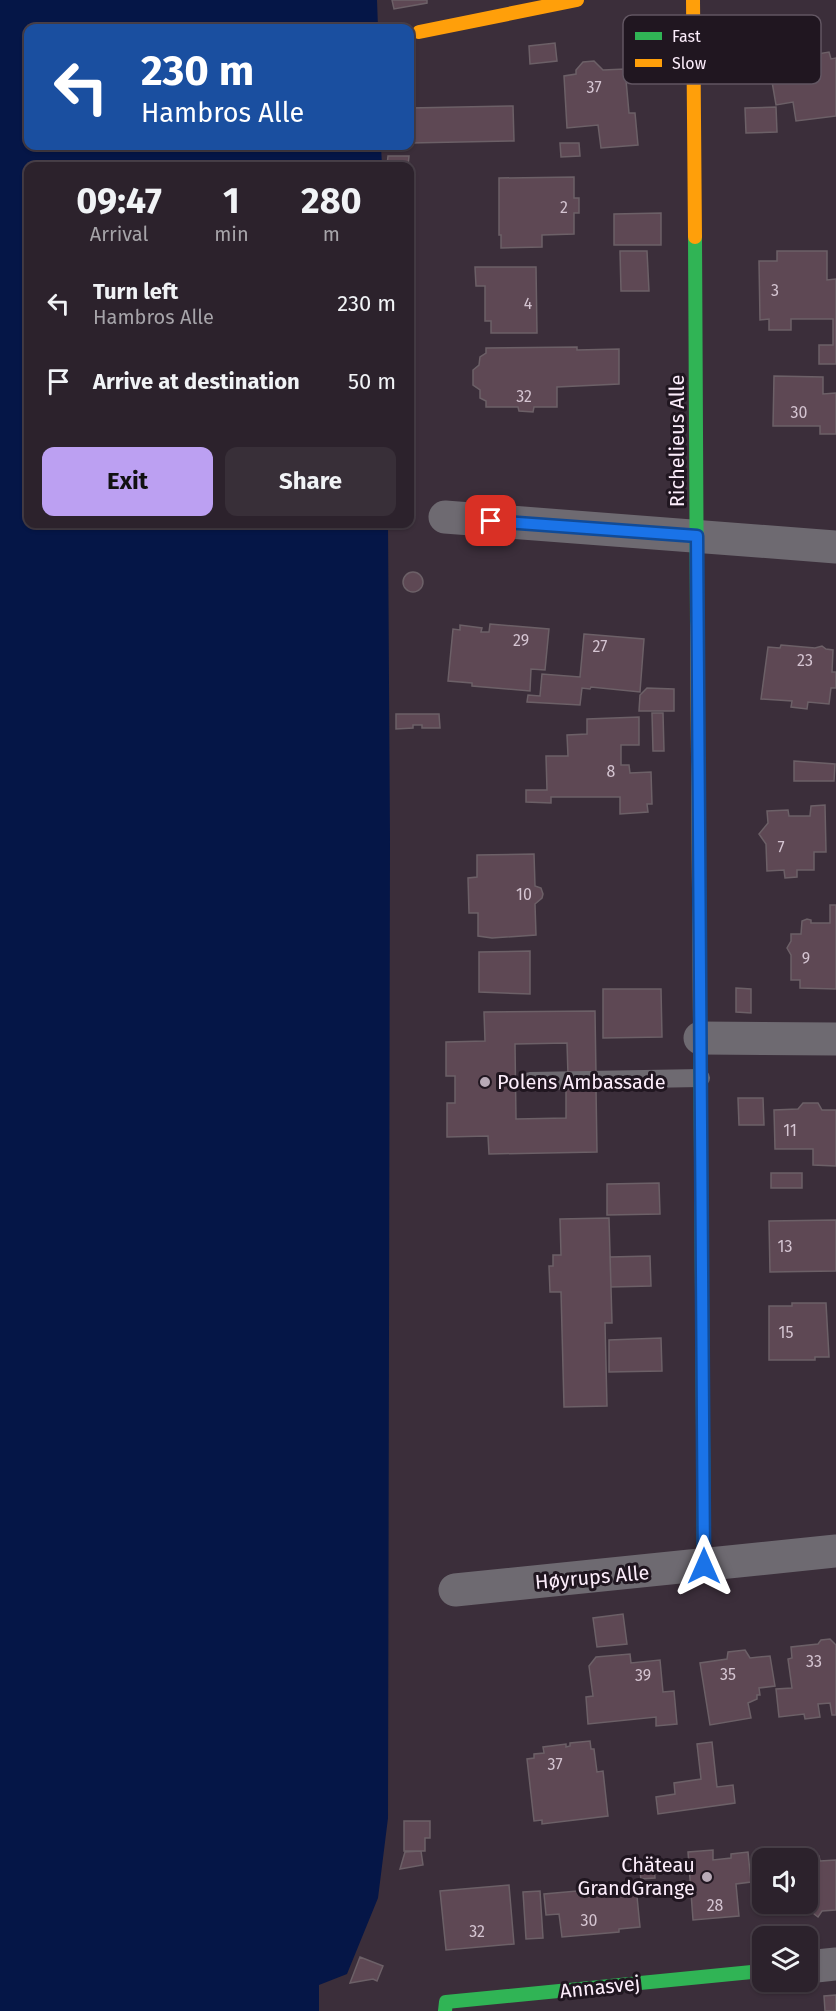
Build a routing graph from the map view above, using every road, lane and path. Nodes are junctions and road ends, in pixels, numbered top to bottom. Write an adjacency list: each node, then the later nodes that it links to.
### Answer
1 (577, 0): 4 (street)
2 (693, 0): 3 (street, Richelieus Alle)
3 (693, 15)
4 (419, 32)
5 (694, 84): 7 (street, Richelieus Alle)
6 (445, 517): 7 (street)
7 (697, 536): 8 (street); 9 (street, Richelieus Alle)
8 (836, 547)
9 (700, 1038): 10 (street); 11 (street, Richelieus Alle)
10 (836, 1038)
11 (701, 1078): 12 (lane); 14 (street, Richelieus Alle)
12 (530, 1081)
13 (836, 1551): 14 (street, Høyrups Alle)
14 (704, 1566): 15 (street, Høyrups Alle)
15 (454, 1590)
16 (836, 1964): 17 (street)
17 (818, 1966)
18 (752, 1972): 19 (street, Annasvej)
19 (445, 2011)

